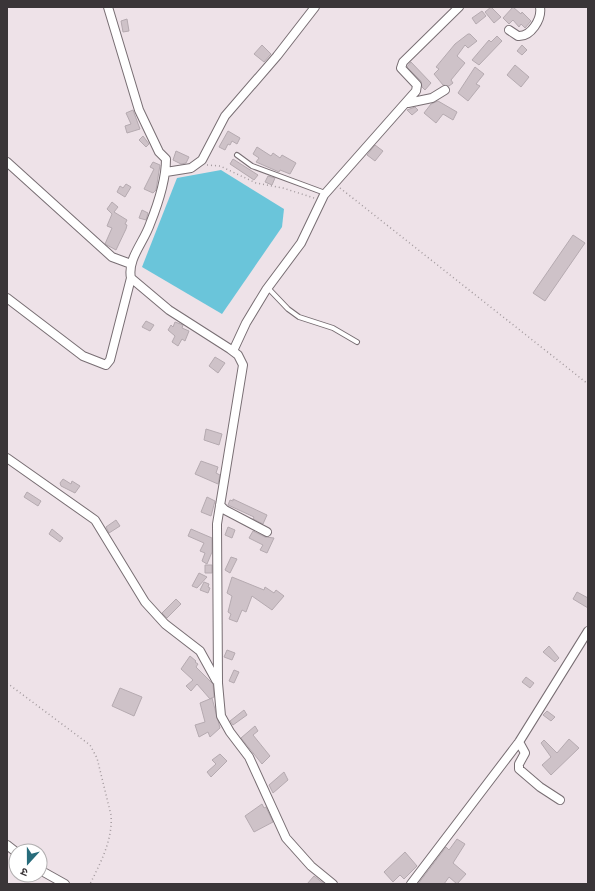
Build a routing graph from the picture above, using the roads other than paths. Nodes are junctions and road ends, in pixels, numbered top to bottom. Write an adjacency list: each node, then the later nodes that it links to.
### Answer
1 (108, 7): 10 (street)
2 (315, 7): 10 (street)
3 (459, 7): 7 (street)
4 (540, 7): 5 (street)
5 (509, 30)
6 (445, 90): 7 (street)
7 (408, 103): 11 (street)
8 (237, 155): 11 (lane)
9 (7, 162): 12 (street)
10 (166, 172): 12 (street)
11 (324, 196): 14 (street)
12 (131, 264): 13 (street)
13 (131, 278): 15 (street); 17 (street)
14 (268, 288): 16 (lane); 17 (street)
15 (7, 298)
16 (357, 342)
17 (233, 351): 19 (street)
18 (7, 458): 22 (street)
19 (220, 505): 20 (street); 22 (street)
20 (267, 532)
21 (588, 632): 23 (street)
22 (218, 683): 27 (street)
23 (519, 742): 24 (street); 28 (street)
24 (560, 800)
25 (48, 874): 26 (street)
26 (65, 884)
27 (333, 884)
28 (411, 884)

